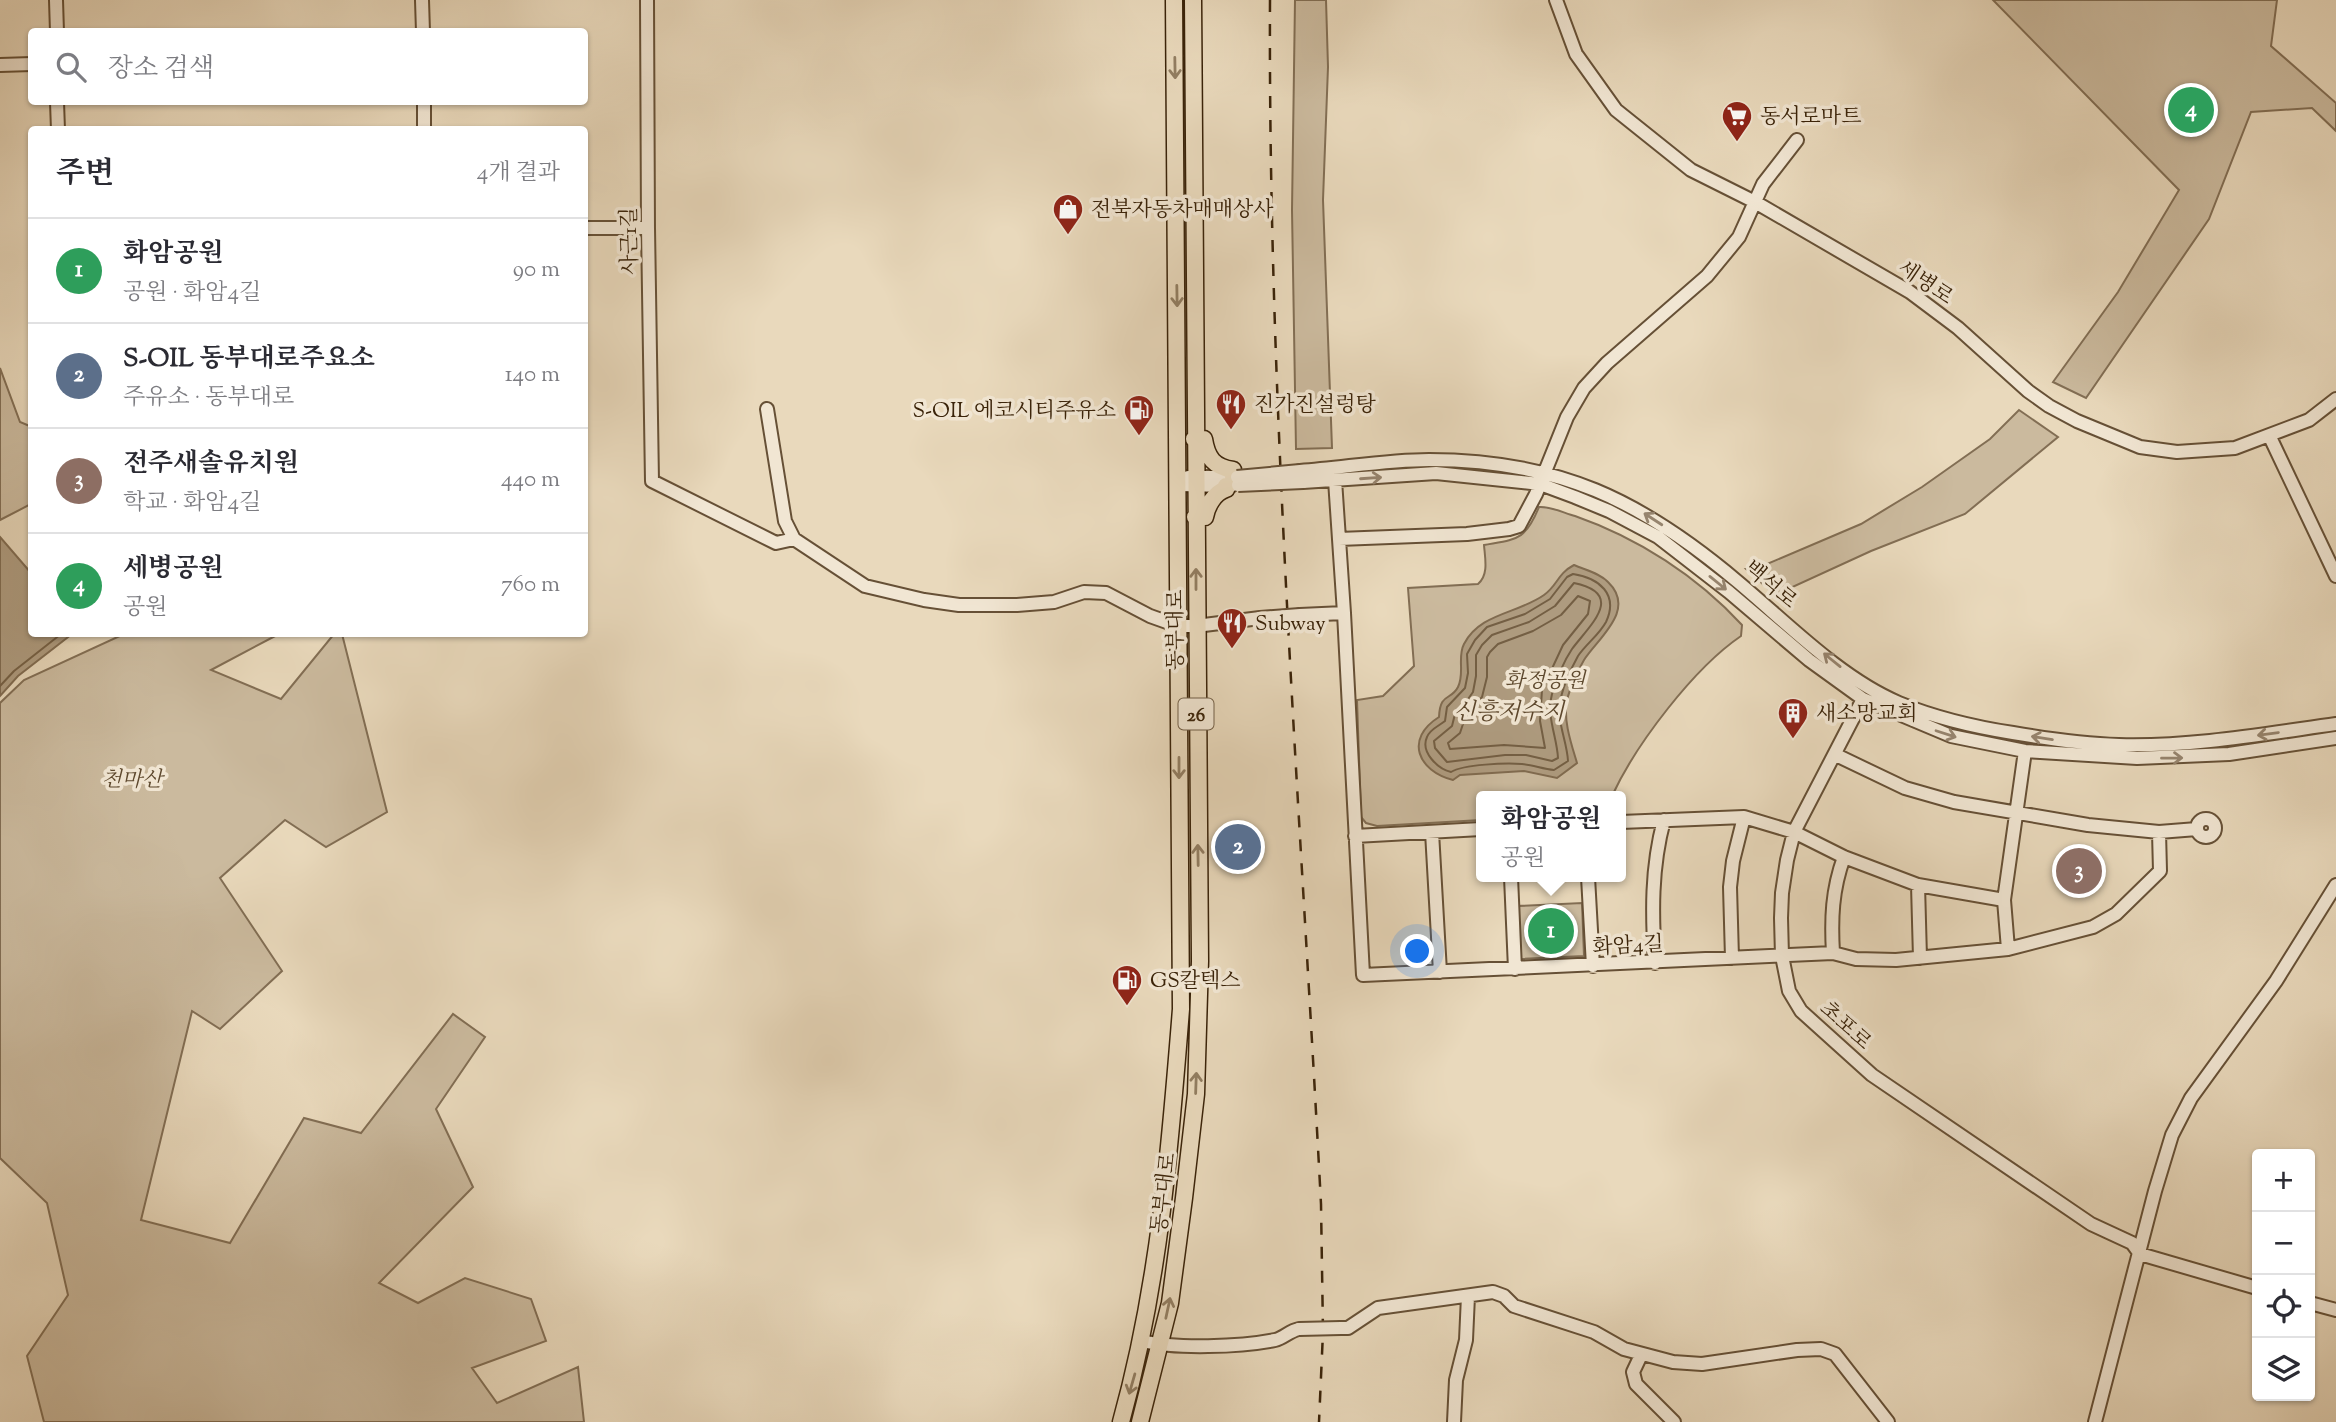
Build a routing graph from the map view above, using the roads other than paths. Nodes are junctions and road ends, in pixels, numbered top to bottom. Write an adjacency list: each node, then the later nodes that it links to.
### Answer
1 (56, 0): 7 (street)
2 (422, 0): 8 (street)
3 (647, 0): 18 (street, 사근1길)
4 (1174, 0): 26 (main road, 동부대로 / 26, one-way to 26)
5 (1193, 0): 22 (main road, 동부대로 / 26)
6 (1556, 0): 16 (street, 세병로)
7 (57, 28)
8 (423, 28)
9 (28, 64): 10 (street)
10 (0, 65)
11 (57, 105): 13 (street)
12 (424, 105): 14 (street)
13 (58, 126)
14 (424, 126)
15 (1797, 140): 16 (street)
16 (1755, 202): 21 (street, 세병로); 24 (street)
17 (588, 228): 18 (street)
18 (648, 228): 30 (street, 사근1길)
19 (2336, 399): 21 (street, 세병로)
20 (766, 409): 30 (street)
21 (2270, 437): 31 (street)
22 (1194, 439): 26 (main road, 동부대로 / 26); 27 (main road)
23 (1302, 476): 24 (street, 백석로); 25 (street, 백석로); 27 (street, 백석로, bridge)
24 (1542, 478): 25 (street, 백석로, one-way to 24); 29 (street); 35 (street, 백석로, one-way to 35); 36 (street, 백석로, one-way to 24)
25 (1335, 480): 29 (street, 화암4길)
26 (1187, 481): 27 (street, 백석로); 28 (main road, 동부대로 / 26); 33 (main road, 동부대로 / 26)
27 (1234, 481): 28 (main road)
28 (1195, 517): 34 (main road, 동부대로 / 26, one-way to 28)
29 (1339, 538): 32 (street, 화암4길)
30 (794, 539): 33 (street)
31 (2336, 576)
32 (1344, 613): 34 (street, bridge); 49 (street, 화암4길)
33 (1178, 626): 34 (street); 70 (main road, 동부대로 / 26, one-way to 70)
34 (1196, 626): 71 (main road, 동부대로 / 26, one-way to 34)
35 (1863, 699): 38 (street, 백석로, one-way to 38); 39 (street, 초포로)
36 (2336, 724)
37 (2336, 738): 38 (street, 백석로, one-way to 37)
38 (2025, 751): 40 (street)
39 (1836, 755): 40 (street); 47 (street, 초포로)
40 (2015, 814): 48 (street); 55 (street)
41 (1744, 817): 42 (street); 47 (street); 59 (street)
42 (1664, 820): 43 (street); 61 (street)
43 (1626, 822)
44 (1476, 829): 46 (street)
45 (2197, 829): 48 (street)
46 (1433, 832): 49 (street); 64 (street)
47 (1794, 832): 50 (street); 58 (street, 초포로)
48 (2159, 832): 56 (street, 화암4길)
49 (1355, 836): 64 (street, 화암4길)
50 (1844, 857): 53 (street); 57 (street)
51 (1511, 882): 63 (street)
52 (1588, 882): 62 (street)
53 (1918, 885): 55 (street); 60 (street)
54 (2336, 885): 65 (street)
55 (2004, 900): 56 (street)
56 (2008, 948): 60 (street, 화암4길)
57 (1833, 953): 58 (street, 화암4길); 60 (street, 화암4길)
58 (1782, 956): 59 (street, 화암4길); 65 (street, 초포로)
59 (1732, 958): 61 (street, 화암4길)
60 (1920, 958)
61 (1655, 963): 62 (street, 화암4길)
62 (1593, 966): 63 (street, 화암4길)
63 (1515, 969): 64 (street, 화암4길)
64 (1440, 972)
65 (2140, 1254): 66 (street, 초포로); 78 (street)
66 (2252, 1287)
67 (1468, 1296): 71 (street, bridge); 72 (street); 75 (street)
68 (2315, 1304): 69 (street)
69 (2336, 1310)
70 (1142, 1341): 71 (street); 73 (main road, 동부대로 / 26, one-way to 73)
71 (1159, 1345): 74 (main road, 동부대로 / 26)
72 (1641, 1354): 76 (street); 77 (street)
73 (1121, 1422)
74 (1140, 1422)
75 (1454, 1422)
76 (1674, 1422)
77 (1888, 1422)
78 (2095, 1422)

